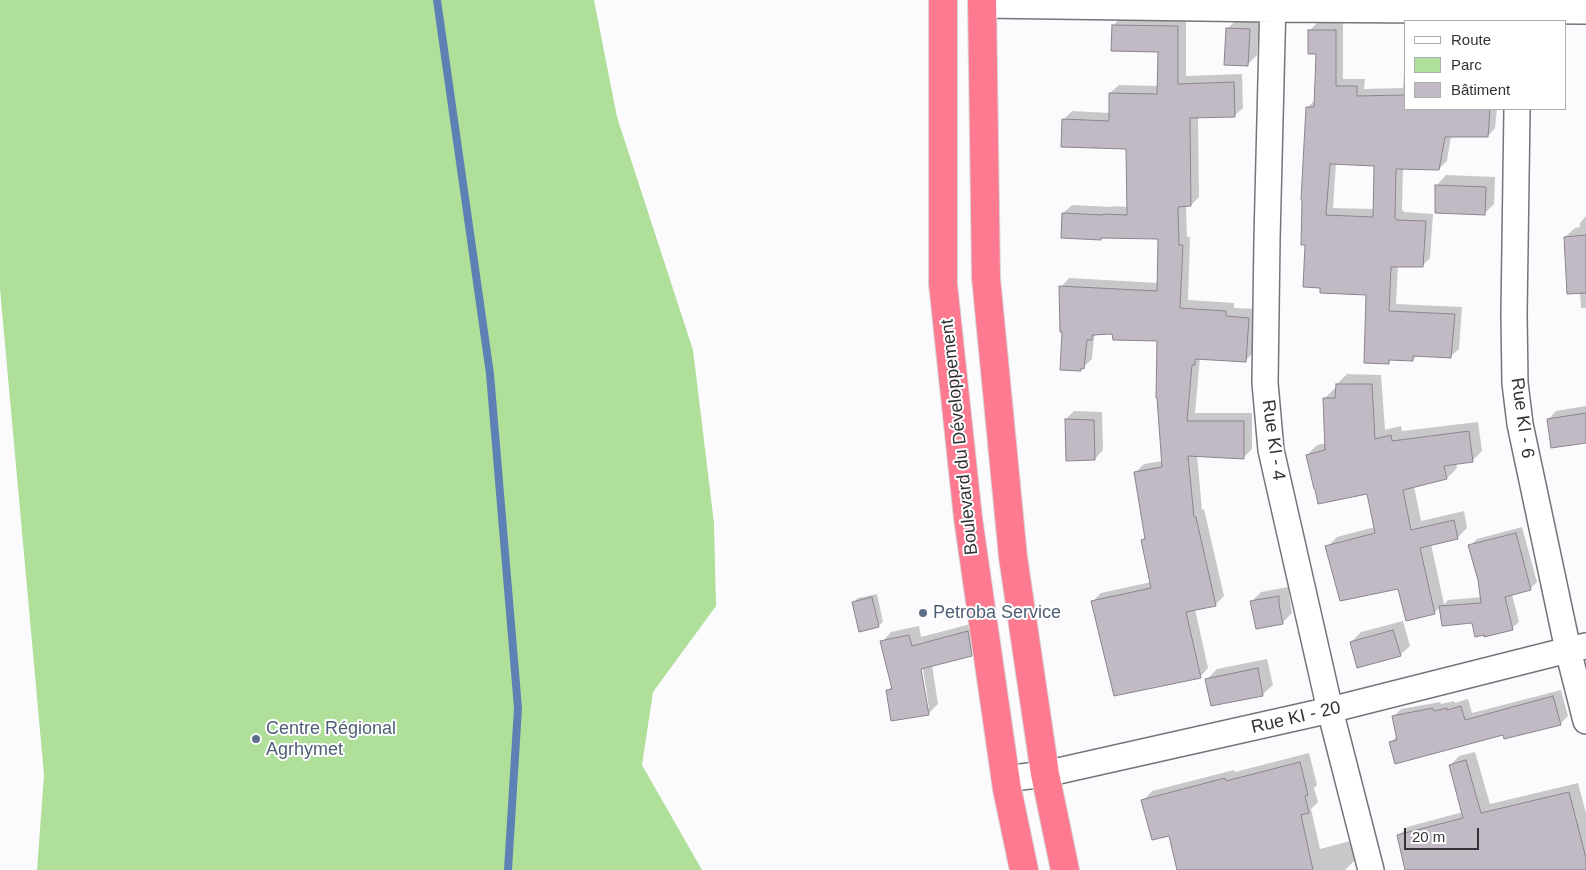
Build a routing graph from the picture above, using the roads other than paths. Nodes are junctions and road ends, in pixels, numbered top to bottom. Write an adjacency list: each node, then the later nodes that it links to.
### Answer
1 (943, 0): 8 (highway, Boulevard du Développement)
2 (982, 2): 3 (street); 7 (highway)
3 (1273, 4): 4 (street); 10 (street, Rue KI - 4)
4 (1518, 10): 5 (street)
5 (1586, 11)
6 (1517, 110): 9 (street, Rue KI - 6)
7 (1013, 557): 8 (highway); 12 (highway)
8 (974, 559): 13 (highway, Boulevard du Développement)
9 (1577, 648): 10 (street, Rue KI - 20); 11 (street, Rue KI - 6)
10 (1330, 710): 12 (street, Rue KI - 20); 16 (street, Rue KI - 4)
11 (1586, 721)
12 (1045, 774): 13 (street, Rue KI - 20); 15 (highway)
13 (1005, 779): 14 (highway, Boulevard du Développement)
14 (1024, 870)
15 (1064, 870)
16 (1371, 870)

